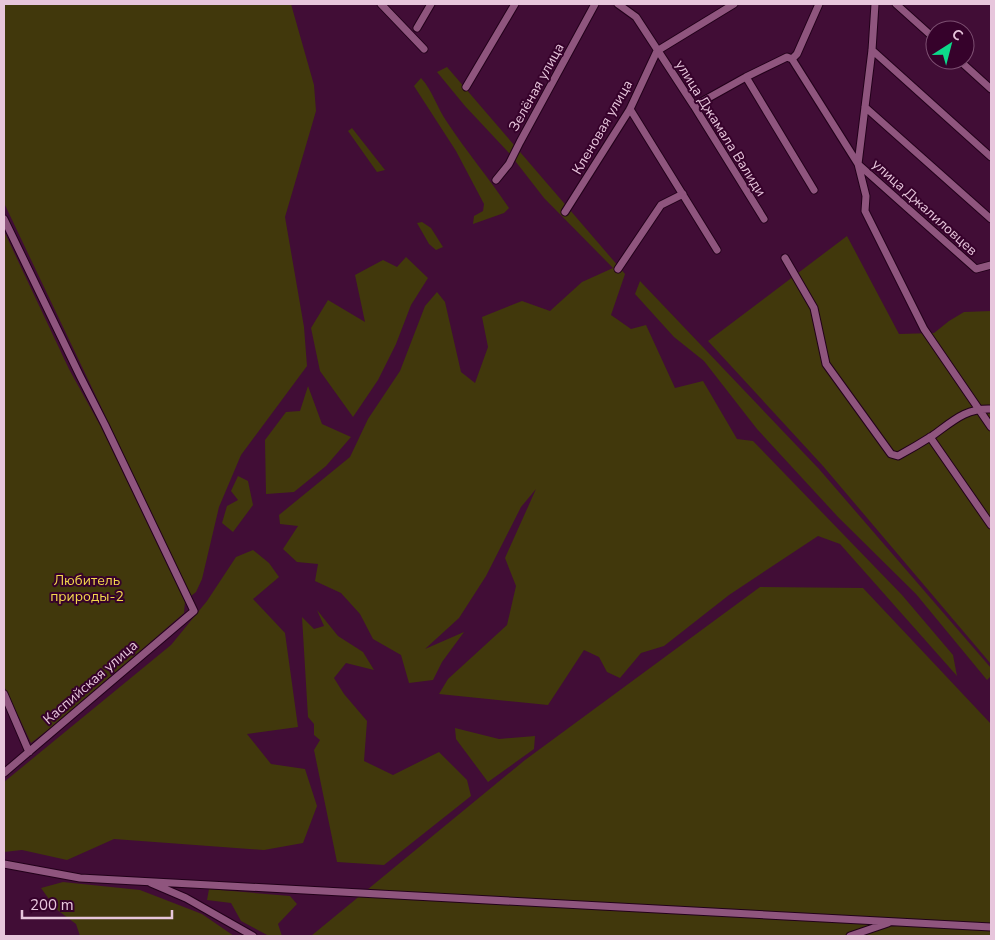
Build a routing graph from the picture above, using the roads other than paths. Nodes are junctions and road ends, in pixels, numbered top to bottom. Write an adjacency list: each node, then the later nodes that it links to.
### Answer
1 (381, 4): 13 (street)
2 (431, 4): 11 (street)
3 (515, 4): 19 (street)
4 (595, 4): 26 (street, Зелёная улица)
5 (618, 4): 10 (street)
6 (734, 4): 15 (street)
7 (819, 4): 16 (street)
8 (876, 4): 14 (street)
9 (896, 4): 12 (street)
10 (631, 7): 15 (street, улица Джамала Валиди)
11 (418, 28)
12 (925, 30)
13 (424, 49)
14 (872, 50): 22 (street); 24 (street)
15 (657, 51): 21 (street, улица Джамала Валиди); 23 (street, Кленовая улица)
16 (792, 59): 18 (street); 25 (street)
17 (970, 70): 20 (street)
18 (746, 77): 21 (street); 27 (street)
19 (466, 87)
20 (991, 89)
21 (694, 106): 31 (street, улица Джамала Валиди)
22 (865, 107): 25 (street); 32 (street)
23 (630, 109): 28 (street); 29 (street, Кленовая улица)
24 (991, 157)
25 (858, 164): 35 (street, улица Джалиловцев); 37 (street)
26 (496, 180)
27 (814, 190)
28 (683, 194): 33 (street); 36 (street)
29 (565, 212)
30 (4, 219): 43 (street, Каспийская улица)
31 (764, 219)
32 (991, 219)
33 (718, 250)
34 (785, 258): 40 (street)
35 (991, 264)
36 (618, 269)
37 (979, 409): 38 (street); 39 (street); 40 (street)
38 (991, 410)
39 (991, 426)
40 (930, 437): 41 (street)
41 (991, 525)
42 (4, 694): 43 (street)
43 (28, 752): 44 (street, Каспийская улица)
44 (4, 773)
45 (4, 864): 46 (street)
46 (146, 881): 47 (street); 49 (street)
47 (893, 922): 48 (street); 50 (street)
48 (991, 927)
49 (253, 936)
50 (850, 936)

